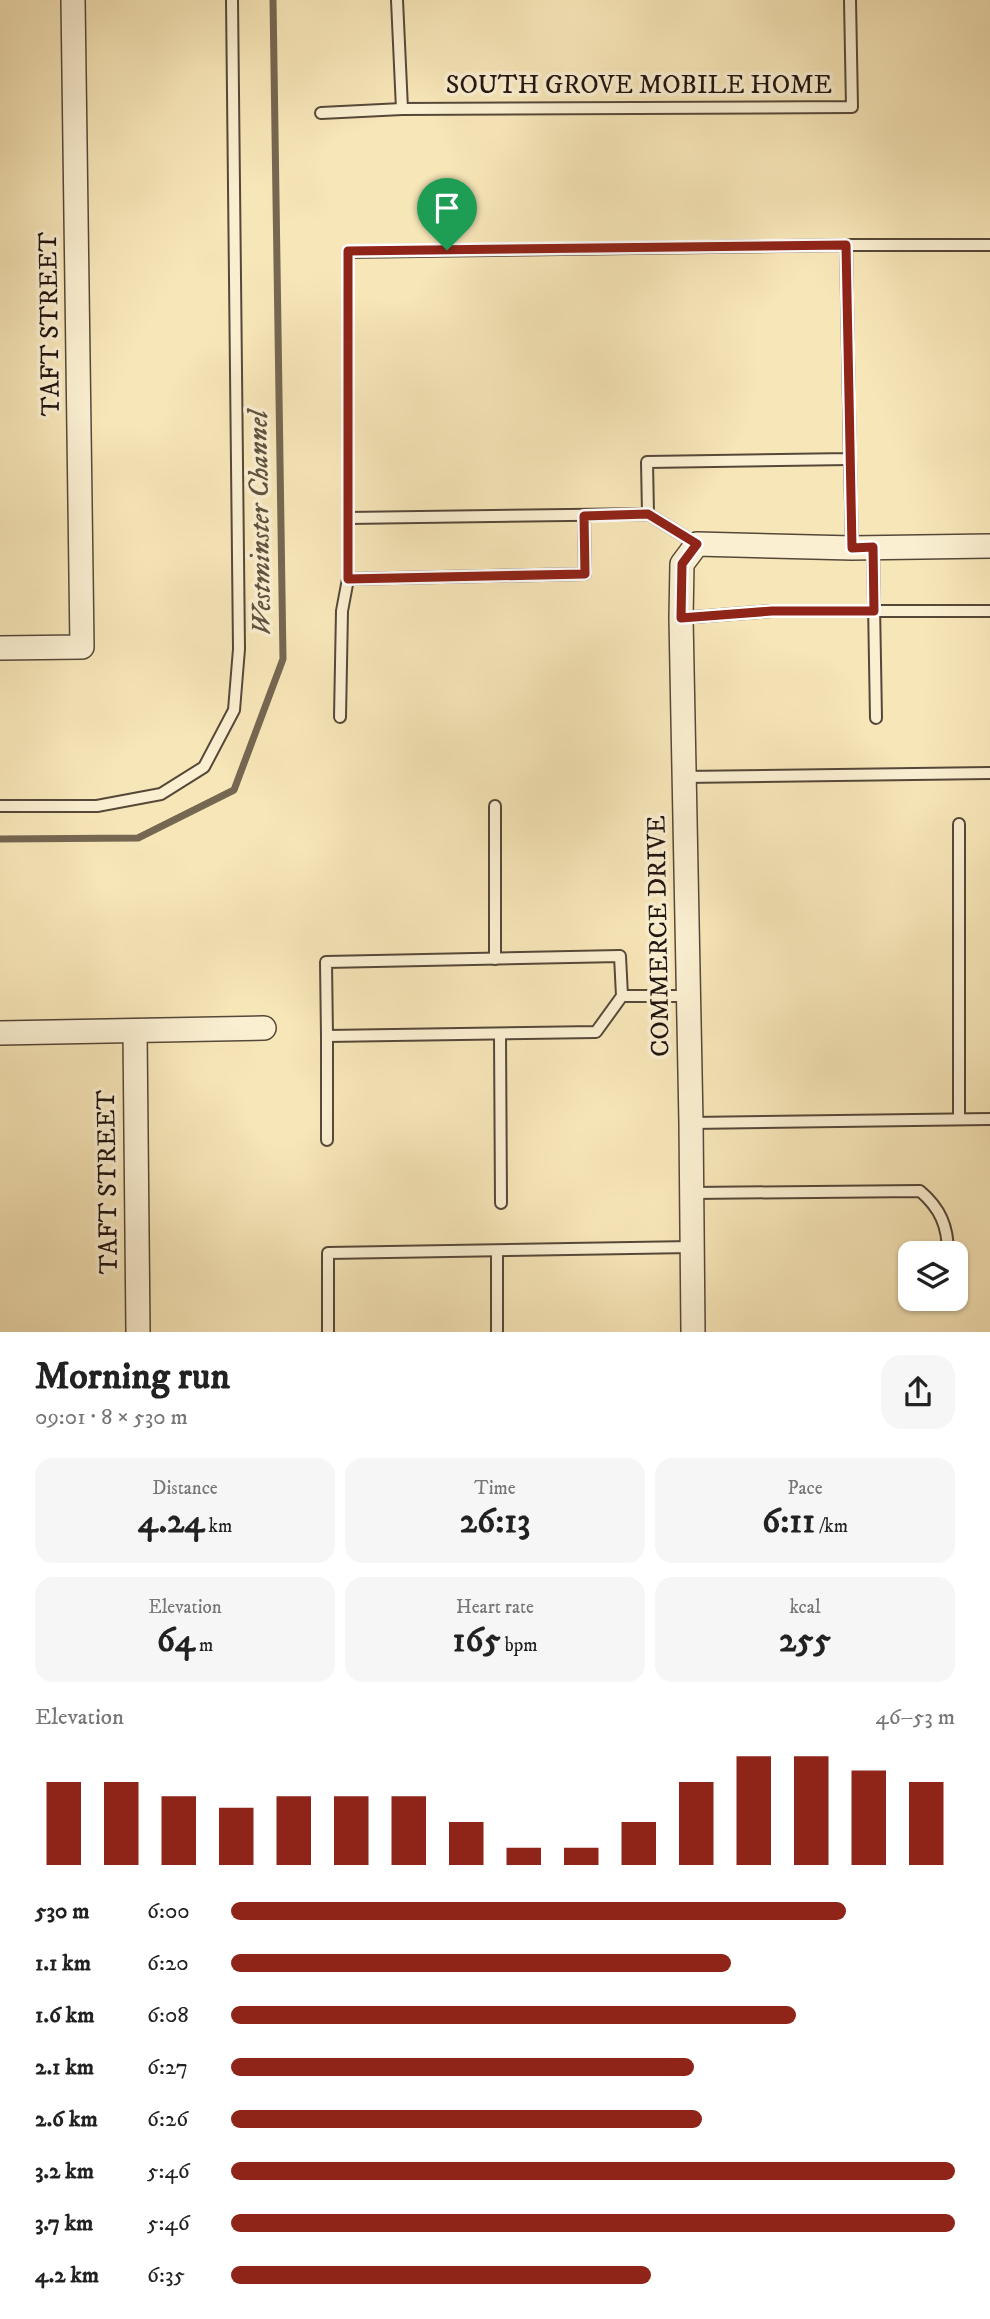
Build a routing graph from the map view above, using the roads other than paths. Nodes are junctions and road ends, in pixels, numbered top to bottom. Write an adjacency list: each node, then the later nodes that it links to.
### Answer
1 (73, 0): 20 (street, TAFT STREET)
2 (232, 0): 25 (lane)
3 (397, 0): 5 (lane)
4 (850, 0): 5 (lane, SOUTH GROVE MOBILE HOME)
5 (402, 109): 6 (lane, SOUTH GROVE MOBILE HOME)
6 (321, 113)
7 (846, 245): 8 (lane); 9 (lane); 12 (lane)
8 (990, 245)
9 (850, 459): 10 (lane); 15 (lane)
10 (648, 514): 11 (lane); 13 (lane)
11 (584, 516): 12 (lane); 16 (lane)
12 (348, 518): 16 (lane)
13 (697, 544): 15 (street); 19 (street, COMMERCE DRIVE)
14 (990, 546): 15 (street)
15 (862, 547): 17 (lane)
16 (348, 579): 21 (lane)
17 (874, 611): 18 (lane); 19 (lane); 22 (lane)
18 (990, 611)
19 (681, 618): 24 (street, COMMERCE DRIVE)
20 (0, 648)
21 (340, 717)
22 (876, 718)
23 (990, 773): 24 (lane)
24 (683, 777): 30 (street, COMMERCE DRIVE)
25 (0, 806)
26 (495, 806): 28 (lane)
27 (959, 824): 36 (lane)
28 (495, 959): 29 (lane); 35 (lane)
29 (622, 996): 30 (lane); 34 (lane)
30 (689, 996): 38 (street, COMMERCE DRIVE)
31 (264, 1028): 32 (street)
32 (135, 1032): 33 (street); 45 (street, TAFT STREET)
33 (0, 1033)
34 (500, 1035): 35 (lane); 41 (lane)
35 (327, 1036): 39 (lane)
36 (959, 1119): 37 (lane); 38 (lane)
37 (990, 1119)
38 (691, 1123): 40 (street, COMMERCE DRIVE)
39 (327, 1140)
40 (692, 1193): 42 (lane); 43 (street, COMMERCE DRIVE)
41 (502, 1203)
42 (948, 1241)
43 (692, 1247): 44 (lane); 48 (street, COMMERCE DRIVE)
44 (497, 1251): 46 (lane); 47 (lane)
45 (138, 1332)
46 (328, 1332)
47 (497, 1332)
48 (693, 1332)

